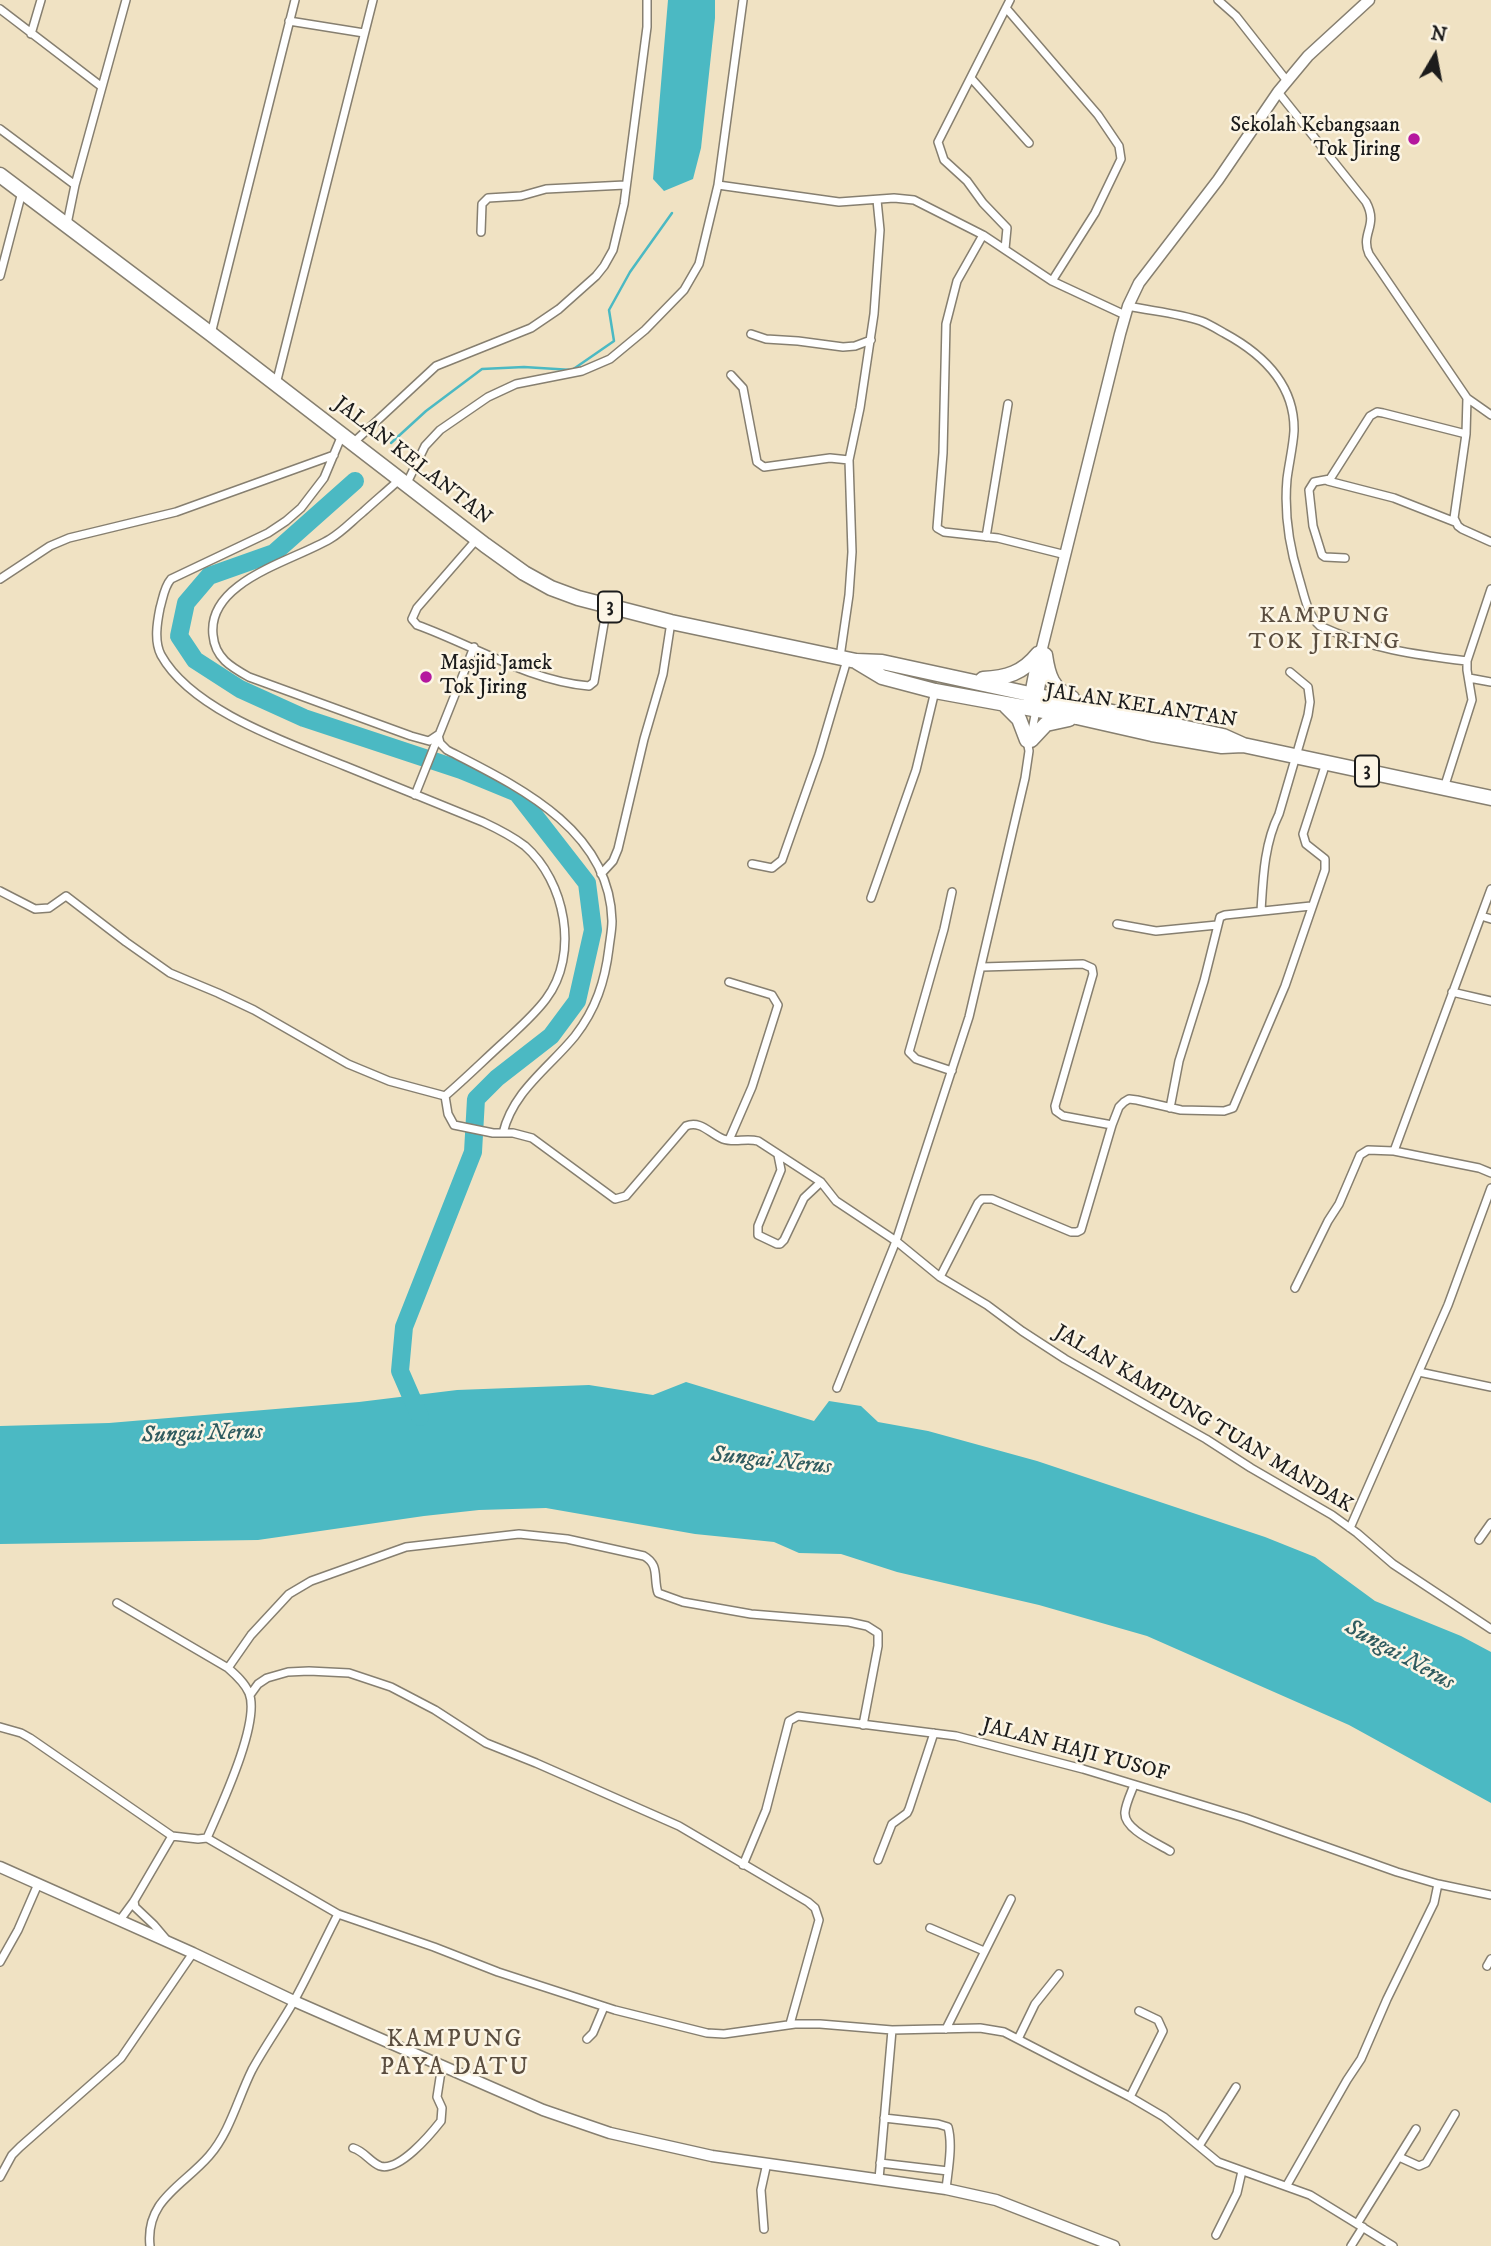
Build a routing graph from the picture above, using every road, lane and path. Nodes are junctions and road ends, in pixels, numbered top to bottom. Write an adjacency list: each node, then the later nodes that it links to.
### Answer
1 (41, 0): 13 (street)
2 (126, 0): 16 (street)
3 (295, 0): 11 (street)
4 (373, 0): 12 (street)
5 (647, 0): 22 (street)
6 (743, 0): 23 (street)
7 (1218, 0): 15 (street)
8 (1369, 0): 15 (main road)
9 (1008, 4): 14 (street); 31 (street)
10 (0, 9): 13 (street)
11 (289, 21): 12 (street); 33 (street)
12 (364, 33): 37 (street)
13 (31, 34): 16 (street)
14 (971, 78): 19 (street); 29 (street)
15 (1287, 81): 17 (main road)
16 (102, 87): 21 (street)
17 (1278, 92): 32 (main road); 38 (street)
18 (0, 129): 21 (street)
19 (1029, 143)
20 (0, 174): 24 (highway, JALAN KELANTAN / 3)
21 (75, 185): 26 (street)
22 (625, 185): 27 (street); 42 (street)
23 (718, 185): 25 (street); 45 (street)
24 (23, 192): 26 (highway, JALAN KELANTAN / 3); 30 (street)
25 (877, 200): 28 (street); 35 (street)
26 (67, 224): 33 (highway, JALAN KELANTAN / 3)
27 (481, 232)
28 (983, 235): 29 (street); 48 (street)
29 (1005, 248): 31 (street)
30 (0, 276)
31 (1052, 281): 32 (street)
32 (1126, 310): 51 (main road); 60 (street)
33 (211, 334): 37 (highway, JALAN KELANTAN / 3)
34 (751, 334): 35 (street)
35 (871, 340): 44 (street)
36 (731, 375): 44 (street)
37 (276, 384): 42 (highway, JALAN KELANTAN / 3)
38 (1467, 398): 40 (street); 41 (street)
39 (1008, 404): 48 (street)
40 (1491, 415)
41 (1466, 433): 46 (street); 47 (street)
42 (350, 441): 43 (street); 45 (highway, JALAN KELANTAN / 3)
43 (334, 455): 53 (street); 77 (street)
44 (849, 460): 59 (street)
45 (400, 481): 49 (highway, JALAN KELANTAN / 3); 71 (street)
46 (1328, 481): 47 (street); 52 (street)
47 (1455, 522): 50 (street)
48 (986, 537): 51 (street)
49 (477, 539): 55 (highway, JALAN KELANTAN / 3); 57 (street)
50 (1491, 542)
51 (1066, 555): 58 (main road)
52 (1345, 558)
53 (0, 579)
54 (1491, 589): 60 (street)
55 (607, 606): 56 (highway, JALAN KELANTAN / 3); 57 (street)
56 (671, 622): 59 (highway, JALAN KELANTAN / 3); 80 (street)
57 (474, 647): 71 (street)
58 (1042, 652): 63 (highway); 66 (main road); 69 (highway)
59 (848, 659): 63 (highway, JALAN KELANTAN / 3); 65 (highway, JALAN KELANTAN / 3); 79 (street)
60 (1467, 661): 62 (street)
61 (1290, 672): 74 (street)
62 (1469, 678): 64 (street); 76 (street)
63 (960, 679): 66 (highway, JALAN KELANTAN / 3)
64 (1491, 682)
65 (935, 691): 67 (highway, JALAN KELANTAN / 3); 84 (street)
66 (1034, 694): 68 (main road); 69 (highway, JALAN KELANTAN / 3)
67 (1004, 704): 68 (highway, JALAN KELANTAN / 3); 72 (highway)
68 (1032, 710): 70 (highway, JALAN KELANTAN / 3); 72 (street)
69 (1104, 710): 73 (highway, JALAN KELANTAN / 3)
70 (1077, 717): 72 (highway); 73 (highway, JALAN KELANTAN / 3)
71 (437, 739): 77 (street); 80 (street)
72 (1029, 741): 91 (street)
73 (1243, 745): 74 (highway, 3)
74 (1296, 756): 75 (highway, 3); 86 (street)
75 (1326, 762): 76 (highway, 3); 85 (street)
76 (1444, 788): 78 (highway, 3)
77 (415, 795): 96 (street)
78 (1491, 798)
79 (752, 864)
80 (601, 874): 99 (street)
81 (1491, 889): 87 (street)
82 (0, 891): 96 (street)
83 (952, 892): 95 (street)
84 (872, 898)
85 (1311, 906): 86 (street); 97 (street)
86 (1261, 911): 90 (street)
87 (1481, 916): 88 (street); 93 (street)
88 (1491, 919)
89 (1117, 924): 90 (street)
90 (1217, 925): 97 (street)
91 (982, 967): 95 (street); 98 (street)
92 (729, 982): 100 (street)
93 (1452, 992): 94 (street); 101 (street)
94 (1491, 1001)
95 (952, 1071): 106 (street)
96 (445, 1096): 99 (street)
97 (1170, 1108): 98 (street)
98 (1112, 1125): 107 (street)
99 (503, 1133): 100 (street, JALAN KAMPUNG TUAN MANDAK)
100 (729, 1140): 102 (street, JALAN KAMPUNG TUAN MANDAK)
101 (1394, 1152): 103 (street); 108 (street)
102 (778, 1155): 104 (street, JALAN KAMPUNG TUAN MANDAK); 104 (street)
103 (1491, 1174)
104 (821, 1182): 106 (street, JALAN KAMPUNG TUAN MANDAK)
105 (1491, 1188): 109 (street)
106 (896, 1241): 107 (street, JALAN KAMPUNG TUAN MANDAK); 110 (street)
107 (940, 1277): 113 (street, JALAN KAMPUNG TUAN MANDAK)
108 (1295, 1288)
109 (1419, 1372): 111 (street); 113 (street)
110 (837, 1388)
111 (1491, 1388)
112 (1491, 1523): 114 (street)
113 (1350, 1528): 116 (street, JALAN KAMPUNG TUAN MANDAK)
114 (1479, 1539)
115 (117, 1603): 117 (street)
116 (1491, 1629)
117 (228, 1668): 118 (street); 119 (street)
118 (250, 1695): 124 (street); 127 (street)
119 (863, 1725): 121 (street, JALAN HAJI YUSOF); 127 (street, JALAN HAJI YUSOF)
120 (0, 1727): 123 (street)
121 (934, 1733): 122 (street, JALAN HAJI YUSOF); 126 (street)
122 (1134, 1784): 125 (street); 130 (street, JALAN HAJI YUSOF)
123 (172, 1836): 124 (street); 133 (street)
124 (206, 1838): 134 (street)
125 (1170, 1851)
126 (878, 1860)
127 (743, 1865): 145 (street)
128 (0, 1867): 129 (main road)
129 (38, 1884): 135 (main road); 140 (street)
130 (1438, 1884): 131 (street, JALAN HAJI YUSOF); 166 (street)
131 (1491, 1895)
132 (1011, 1899): 138 (street)
133 (134, 1901): 135 (street); 137 (street)
134 (338, 1914): 142 (street); 143 (street)
135 (120, 1920): 137 (main road)
136 (930, 1928): 138 (street)
137 (167, 1942): 139 (main road)
138 (985, 1951): 146 (street)
139 (193, 1953): 142 (main road); 160 (street)
140 (0, 1962)
141 (1059, 1974): 149 (street)
142 (294, 2001): 150 (main road); 171 (street)
143 (604, 2007): 145 (street); 148 (street)
144 (1139, 2011): 152 (street)
145 (790, 2024): 147 (street)
146 (946, 2028): 147 (street); 149 (street)
147 (892, 2030): 154 (street)
148 (587, 2039)
149 (1018, 2039): 152 (street)
150 (442, 2066): 157 (street); 161 (main road)
151 (1236, 2087): 156 (street)
152 (1130, 2097): 156 (street)
153 (1455, 2114): 158 (street)
154 (884, 2118): 159 (street); 162 (street)
155 (1416, 2129): 158 (street)
156 (1199, 2147): 163 (street)
157 (353, 2148)
158 (1399, 2157): 168 (street)
159 (880, 2163): 162 (street); 165 (street)
160 (3, 2164): 164 (street)
161 (767, 2164): 165 (main road); 169 (street)
162 (948, 2171): 167 (street)
163 (1242, 2171): 166 (street); 170 (street)
164 (0, 2177)
165 (879, 2179): 167 (main road)
166 (1287, 2185): 168 (street)
167 (946, 2189): 172 (main road)
168 (1360, 2226): 173 (street); 174 (street)
169 (764, 2229)
170 (1216, 2235)
171 (150, 2246)
172 (1114, 2246)
173 (1351, 2246)
174 (1393, 2246)

